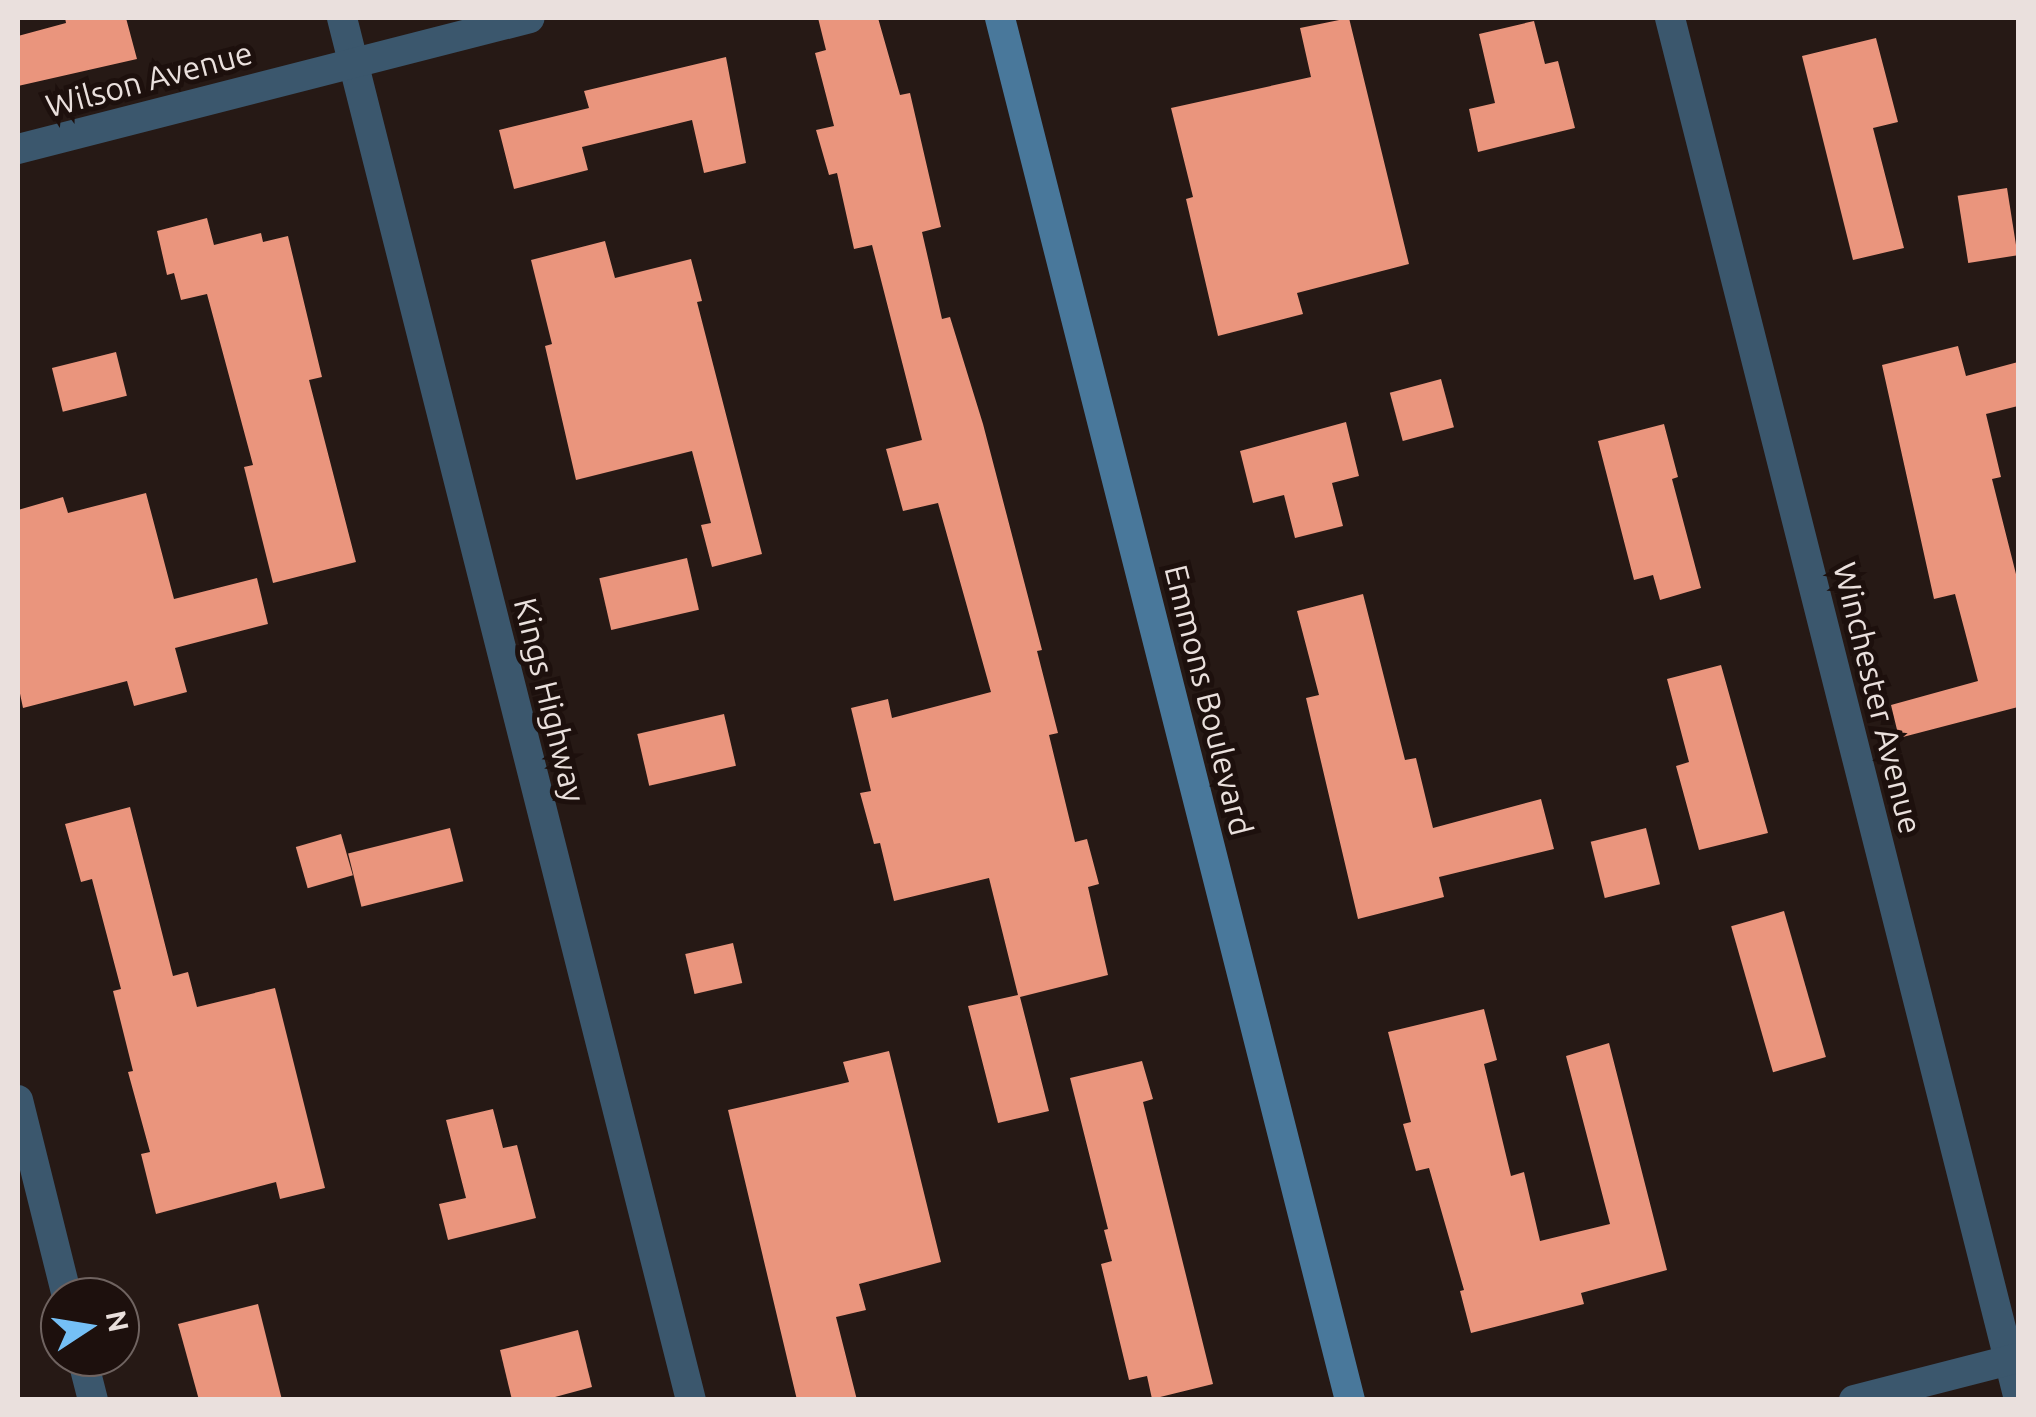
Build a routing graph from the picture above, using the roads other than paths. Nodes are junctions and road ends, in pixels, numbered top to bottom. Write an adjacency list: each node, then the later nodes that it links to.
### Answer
1 (342, 18): 5 (street, Kings Highway)
2 (530, 18): 5 (street, Wilson Avenue)
3 (1000, 18): 12 (street, Emmons Boulevard)
4 (1670, 18): 9 (street, Winchester Avenue)
5 (353, 61): 6 (street, Wilson Avenue); 11 (street, Kings Highway)
6 (18, 149)
7 (18, 1100): 8 (street)
8 (62, 1277)
9 (2014, 1359): 10 (street, Winchester Avenue); 13 (street)
10 (2018, 1395)
11 (691, 1400)
12 (1350, 1400)
13 (1854, 1400)

